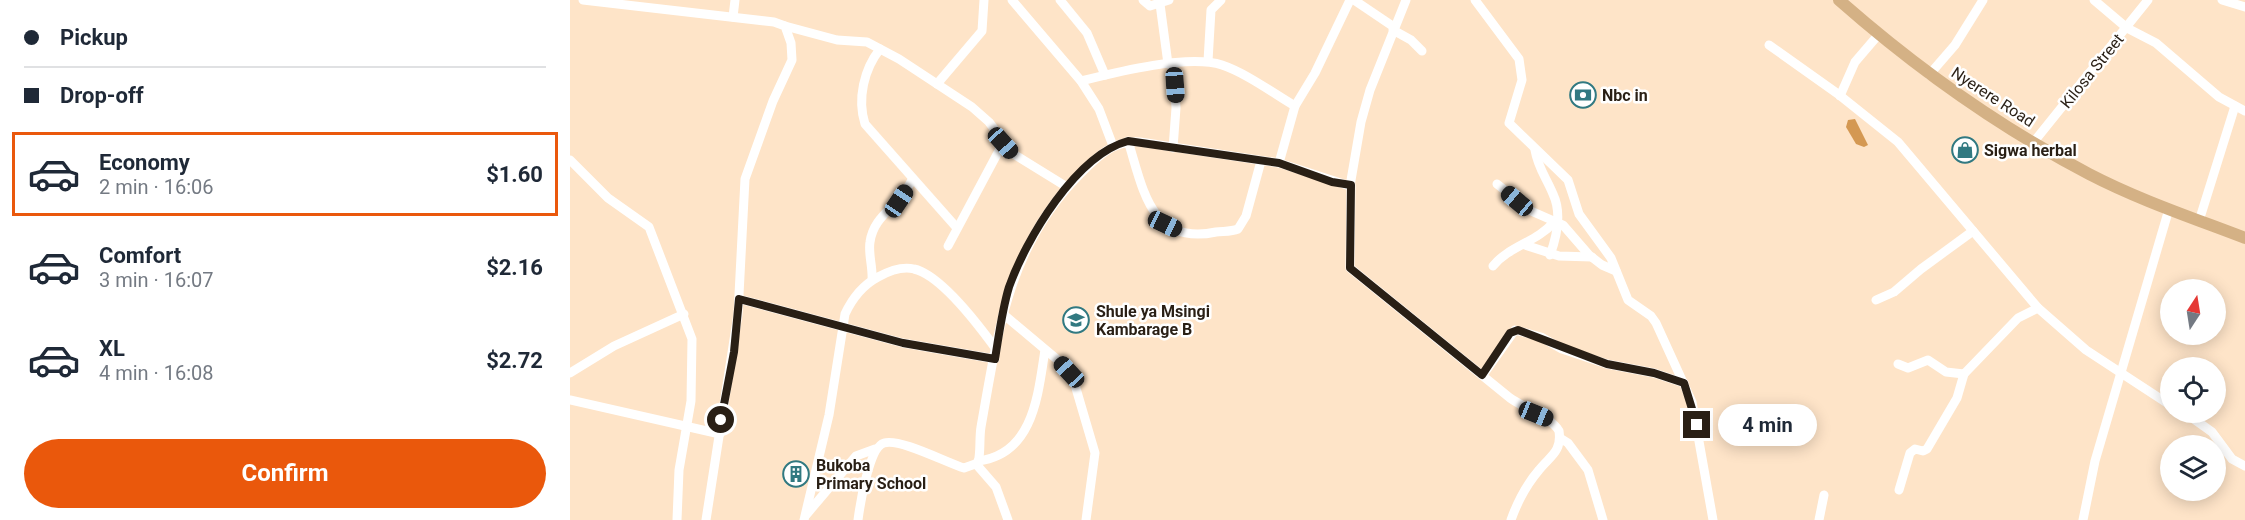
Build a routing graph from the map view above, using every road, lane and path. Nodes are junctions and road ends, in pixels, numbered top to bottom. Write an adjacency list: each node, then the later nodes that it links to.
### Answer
1 (583, 0): 16 (street)
2 (735, 0): 19 (street)
3 (984, 0): 32 (street)
4 (1011, 0): 31 (street)
5 (1060, 0): 29 (street)
6 (1143, 0): 17 (street)
7 (1221, 0): 27 (street)
8 (1352, 0): 21 (street); 34 (street)
9 (1406, 0): 21 (street)
10 (1475, 0): 42 (street)
11 (1839, 0): 23 (main road, Nyerere Road)
12 (1983, 0): 30 (street)
13 (2094, 0): 22 (street)
14 (2148, 0): 22 (street, Kilosa Street)
15 (2222, 0): 18 (street)
16 (602, 1): 19 (street)
17 (1164, 2): 28 (street)
18 (2245, 7)
19 (733, 17): 20 (street)
20 (785, 26): 25 (street); 63 (street)
21 (1393, 28): 26 (street); 48 (street)
22 (2127, 28): 35 (street); 39 (street, Kilosa Street)
23 (1879, 34): 30 (main road, Nyerere Road); 33 (street)
24 (1769, 45): 33 (street)
25 (880, 49): 32 (street); 46 (street)
26 (1422, 51)
27 (1208, 61): 28 (street); 34 (street)
28 (1171, 64): 29 (street); 41 (street)
29 (1106, 75): 31 (street)
30 (1929, 75): 39 (main road, Nyerere Road)
31 (1081, 81): 40 (street)
32 (937, 84): 38 (street)
33 (1840, 96): 54 (street)
34 (1295, 106): 45 (street)
35 (2235, 106): 36 (street); 51 (street)
36 (2245, 111)
37 (1128, 141): 40 (street); 41 (street); 44 (street)
38 (1003, 143): 49 (street); 53 (street)
39 (2034, 143): 50 (main road, Nyerere Road)
40 (1113, 146): 49 (street)
41 (1173, 148): 44 (street)
42 (1535, 150): 52 (street); 61 (street)
43 (570, 160): 67 (street)
44 (1261, 161): 45 (street)
45 (1279, 163): 48 (street)
46 (912, 180): 53 (street); 62 (street)
47 (1497, 184): 52 (street)
48 (1351, 185): 75 (street)
49 (1067, 187): 66 (street)
50 (2169, 209): 51 (main road, Nyerere Road); 74 (street)
51 (2199, 221): 55 (main road, Nyerere Road)
52 (1556, 222): 56 (street); 58 (street); 59 (street)
53 (957, 228): 57 (street)
54 (1973, 231): 64 (street); 65 (street)
55 (2245, 238)
56 (1525, 245): 58 (street); 60 (street)
57 (948, 246)
58 (1550, 255): 59 (street)
59 (1592, 257): 61 (street)
60 (1493, 266)
61 (1616, 271): 76 (street)
62 (872, 280): 68 (street); 70 (street)
63 (739, 299): 68 (street); 81 (street)
64 (1876, 300)
65 (2038, 308): 73 (street); 74 (street)
66 (1003, 314): 69 (street); 70 (street)
67 (684, 315): 72 (street); 80 (street)
68 (842, 327): 70 (street); 88 (street)
69 (1045, 350): 84 (street); 93 (street)
70 (996, 354): 84 (street)
71 (1898, 364): 73 (street)
72 (570, 373)
73 (1964, 374): 86 (street)
74 (2121, 374): 78 (street); 98 (street)
75 (1482, 375): 76 (street); 82 (street)
76 (1684, 383): 96 (street)
77 (570, 399): 80 (street)
78 (2160, 399)
79 (2199, 423): 85 (street)
80 (688, 426): 81 (street); 89 (street)
81 (720, 434): 90 (street)
82 (1560, 438): 94 (street); 95 (street)
83 (875, 449): 84 (street); 88 (street); 91 (street)
84 (977, 463): 92 (street)
85 (2245, 466)
86 (1899, 489)
87 (1824, 495): 97 (street)
88 (804, 518)
89 (677, 520)
90 (706, 520)
91 (858, 520)
92 (1008, 520)
93 (1086, 520)
94 (1511, 520)
95 (1603, 520)
96 (1713, 520)
97 (1819, 520)
98 (2083, 520)

